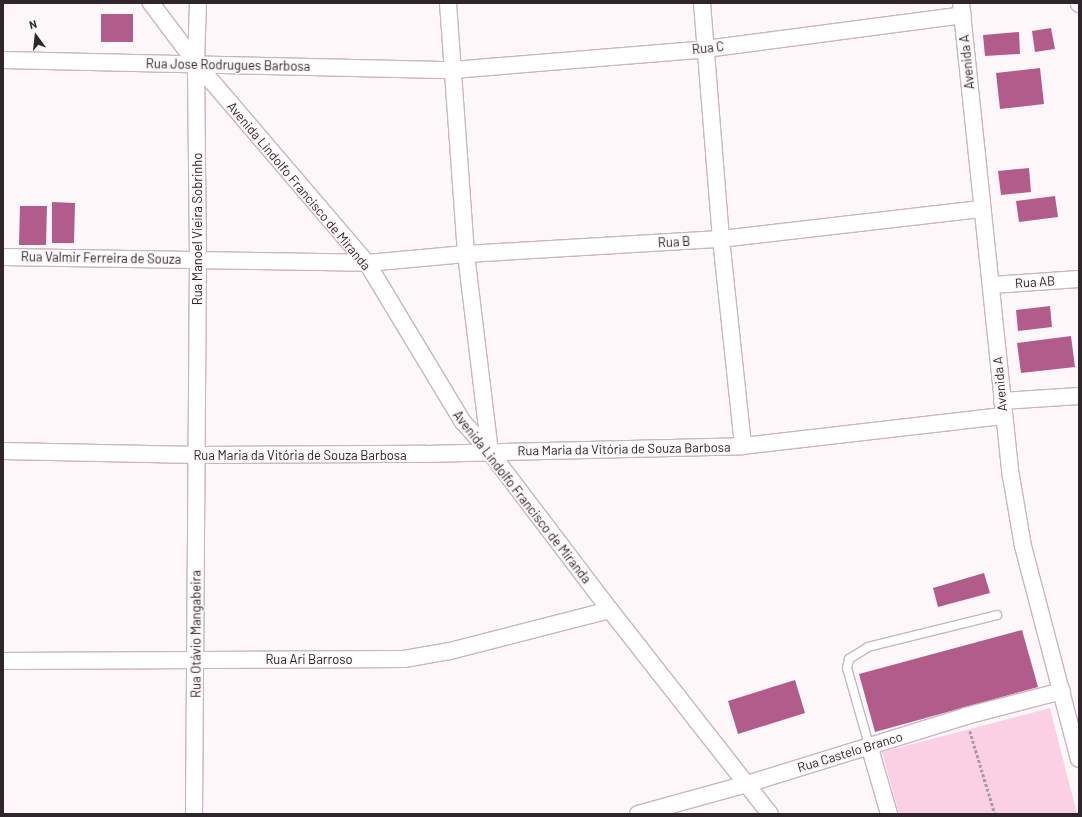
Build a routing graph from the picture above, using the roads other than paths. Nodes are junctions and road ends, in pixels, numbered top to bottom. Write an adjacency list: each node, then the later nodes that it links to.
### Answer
1 (151, 3): 8 (street, Avenida Lindolfo Francisco de Miranda)
2 (198, 3): 8 (street, Rua Manoel Vieira Sobrinho)
3 (448, 3): 9 (street)
4 (702, 3): 6 (street)
5 (962, 9): 6 (street, Rua C); 10 (street, Avenida A)
6 (706, 49): 9 (street, Rua C); 11 (street)
7 (3, 60): 8 (street, Rua Jose Rodrugues Barbosa)
8 (196, 64): 9 (street, Rua Jose Rodrugues Barbosa); 14 (street, Rua Manoel Vieira Sobrinho); 15 (street, Avenida Lindolfo Francisco de Miranda)
9 (453, 70): 12 (street)
10 (981, 210): 11 (street, Rua B); 17 (street, Avenida A)
11 (721, 239): 12 (street, Rua B); 20 (street)
12 (466, 254): 15 (street, Rua B); 22 (street)
13 (3, 257): 14 (street, Rua Valmir Ferreira de Souza)
14 (198, 258): 15 (street, Rua Valmir Ferreira de Souza); 23 (street, Rua Manoel Vieira Sobrinho)
15 (367, 263): 22 (street, Avenida Lindolfo Francisco de Miranda)
16 (1079, 279): 17 (street, Rua AB)
17 (992, 285): 19 (street, Avenida A)
18 (1079, 396): 19 (street, Rua Maria da Vitória de Souza Barbosa)
19 (1003, 408): 20 (street, Rua Maria da Vitória de Souza Barbosa); 28 (street, Avenida A)
20 (743, 446): 22 (street, Rua Maria da Vitória de Souza Barbosa)
21 (3, 451): 23 (street, Rua Maria da Vitória de Souza Barbosa)
22 (490, 452): 23 (street, Rua Maria da Vitória de Souza Barbosa); 24 (street, Avenida Lindolfo Francisco de Miranda)
23 (197, 455): 26 (street, Rua Otávio Mangabeira)
24 (610, 610): 26 (street, Rua Ari Barroso); 31 (street, Avenida Lindolfo Francisco de Miranda)
25 (997, 615): 29 (lane)
26 (196, 660): 27 (street, Rua Ari Barroso); 32 (street, Rua Otávio Mangabeira)
27 (3, 661)
28 (1062, 691): 29 (street, Rua Castelo Branco); 30 (street, Avenida A)
29 (869, 745): 31 (street, Rua Castelo Branco); 35 (street)
30 (1079, 759)
31 (747, 784): 33 (street, Rua Castelo Branco); 34 (street, Avenida Lindolfo Francisco de Miranda)
32 (194, 814)
33 (638, 814)
34 (770, 814)
35 (889, 814)

